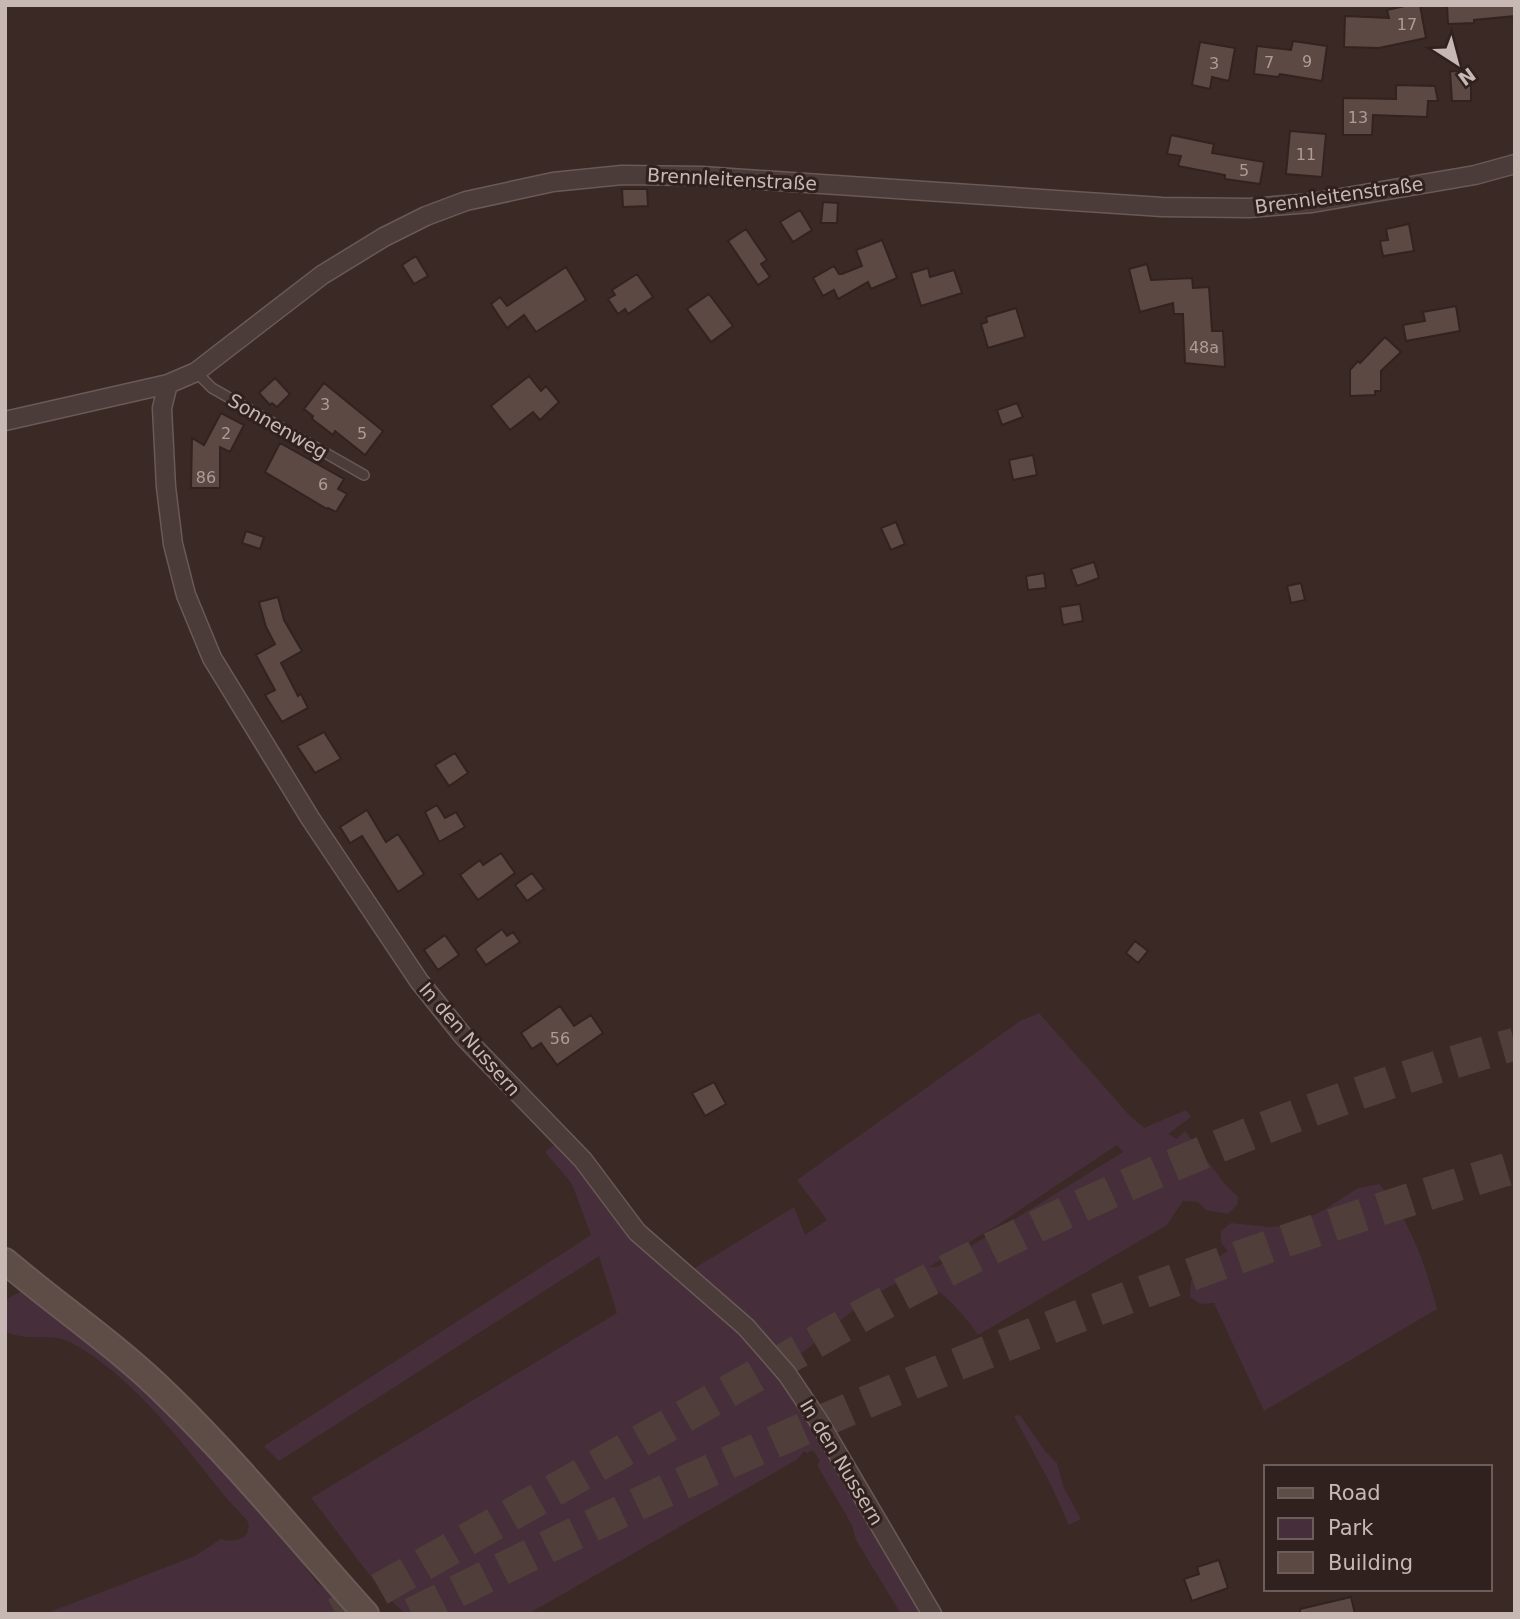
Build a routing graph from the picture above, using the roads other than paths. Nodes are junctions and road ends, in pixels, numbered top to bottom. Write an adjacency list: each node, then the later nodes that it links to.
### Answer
1 (1515, 164): 2 (street, Brennleitenstraße)
2 (196, 372): 3 (street, Brennleitenstraße); 5 (lane, Sonnenweg)
3 (168, 384): 4 (street, Brennleitenstraße); 8 (street, In den Nussern)
4 (5, 421)
5 (364, 475)
6 (5, 1261): 7 (street)
7 (366, 1614)
8 (932, 1614)

